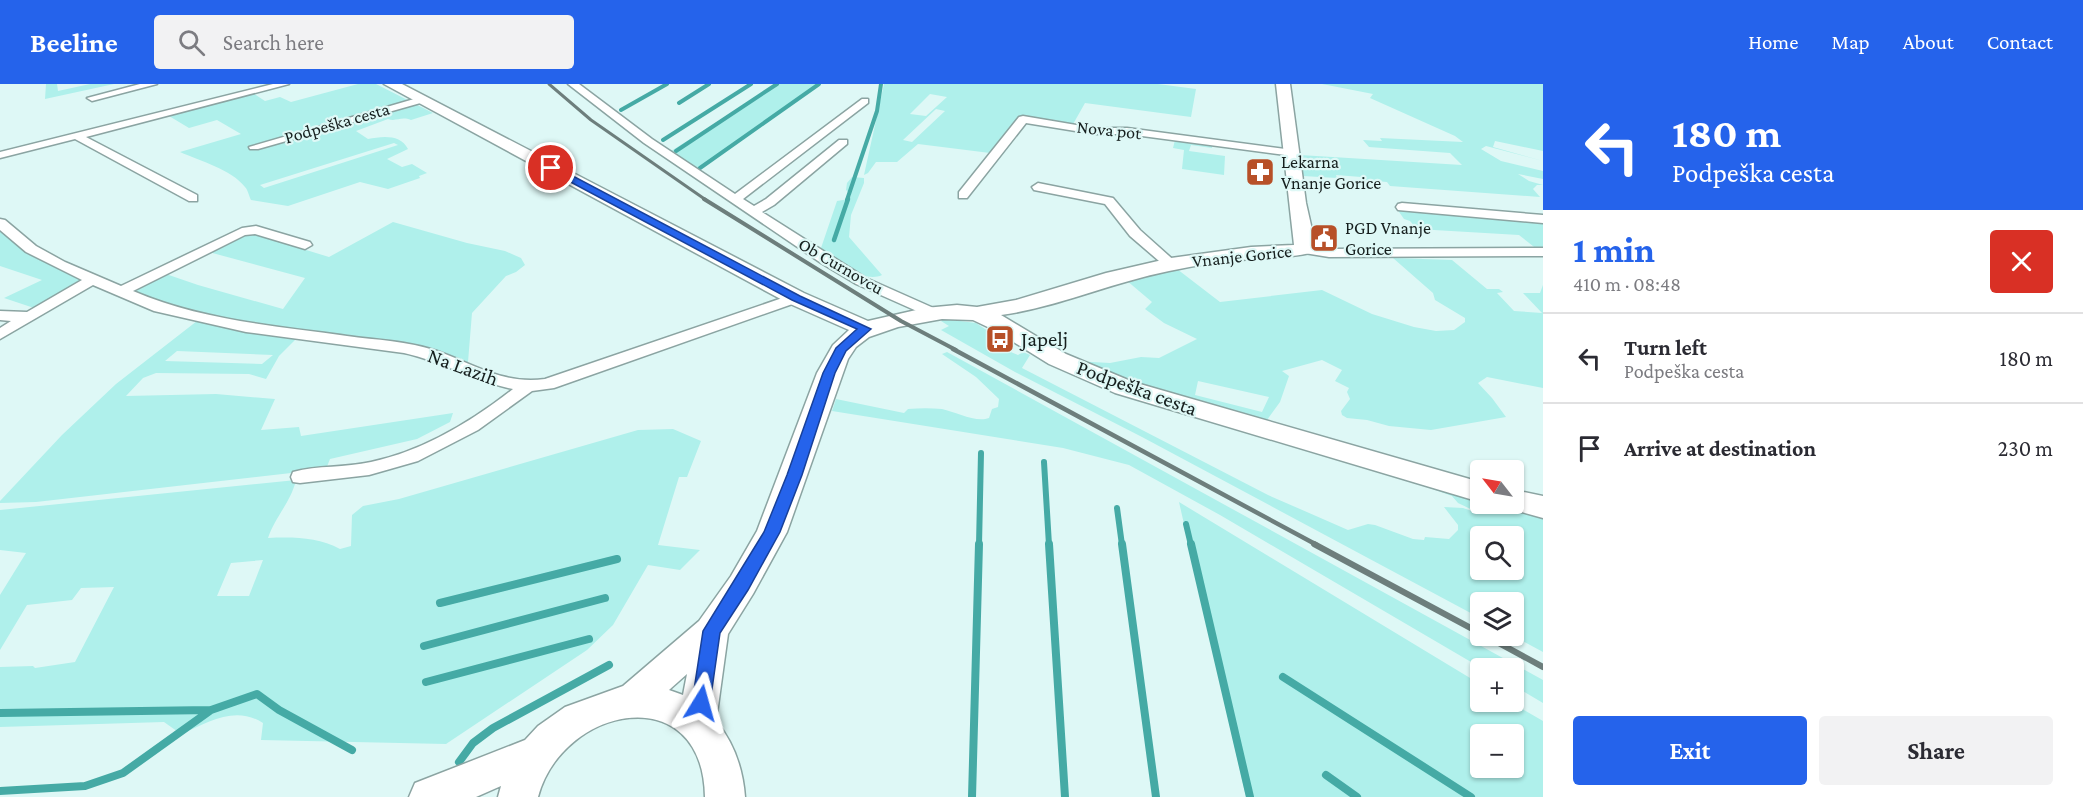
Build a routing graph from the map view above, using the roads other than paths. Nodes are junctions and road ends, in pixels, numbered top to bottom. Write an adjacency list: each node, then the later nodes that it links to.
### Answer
1 (152, 84): 6 (street)
2 (284, 84): 9 (street)
3 (391, 84): 7 (main road, Podpeška cesta)
4 (573, 84): 17 (street, Ob Curnovcu)
5 (1283, 84): 12 (main road)
6 (92, 98)
7 (421, 100): 11 (street, Podpeška cesta); 28 (main road, Podpeška cesta)
8 (865, 101): 17 (street)
9 (79, 137): 13 (street); 16 (street)
10 (843, 142): 19 (street)
11 (254, 147)
12 (1293, 153): 15 (street, Nova pot); 23 (main road)
13 (0, 155)
14 (1038, 187): 25 (street)
15 (963, 195)
16 (193, 198)
17 (734, 200): 19 (street, Ob Curnovcu)
18 (1402, 207): 20 (street)
19 (753, 212): 29 (street, Ob Curnovcu)
20 (1543, 219)
21 (0, 223): 26 (street, Na Lazih)
22 (305, 245): 27 (street)
23 (1303, 249): 24 (street, Vnanje Gorice); 25 (main road, Vnanje Gorice)
24 (1543, 252)
25 (1171, 264): 30 (main road, Vnanje Gorice)
26 (93, 279): 27 (street, Na Lazih); 32 (street)
27 (122, 291): 35 (street, Na Lazih)
28 (796, 298): 34 (main road, Podpeška cesta); 35 (street, Na Lazih)
29 (933, 313): 30 (main road); 34 (main road)
30 (999, 314): 37 (main road, Podpeška cesta)
31 (0, 315): 32 (street)
32 (31, 316): 33 (street)
33 (4, 328)
34 (866, 329): 40 (main road)
35 (527, 387): 36 (street)
36 (300, 477)
37 (1470, 489)
38 (1524, 502): 39 (main road)
39 (1543, 507)
40 (711, 631): 41 (main road); 42 (main road)
41 (633, 700): 42 (main road); 43 (main road)
42 (697, 726): 46 (main road)
43 (537, 753): 44 (main road); 45 (main road)
44 (429, 797)
45 (518, 797)
46 (725, 797)

